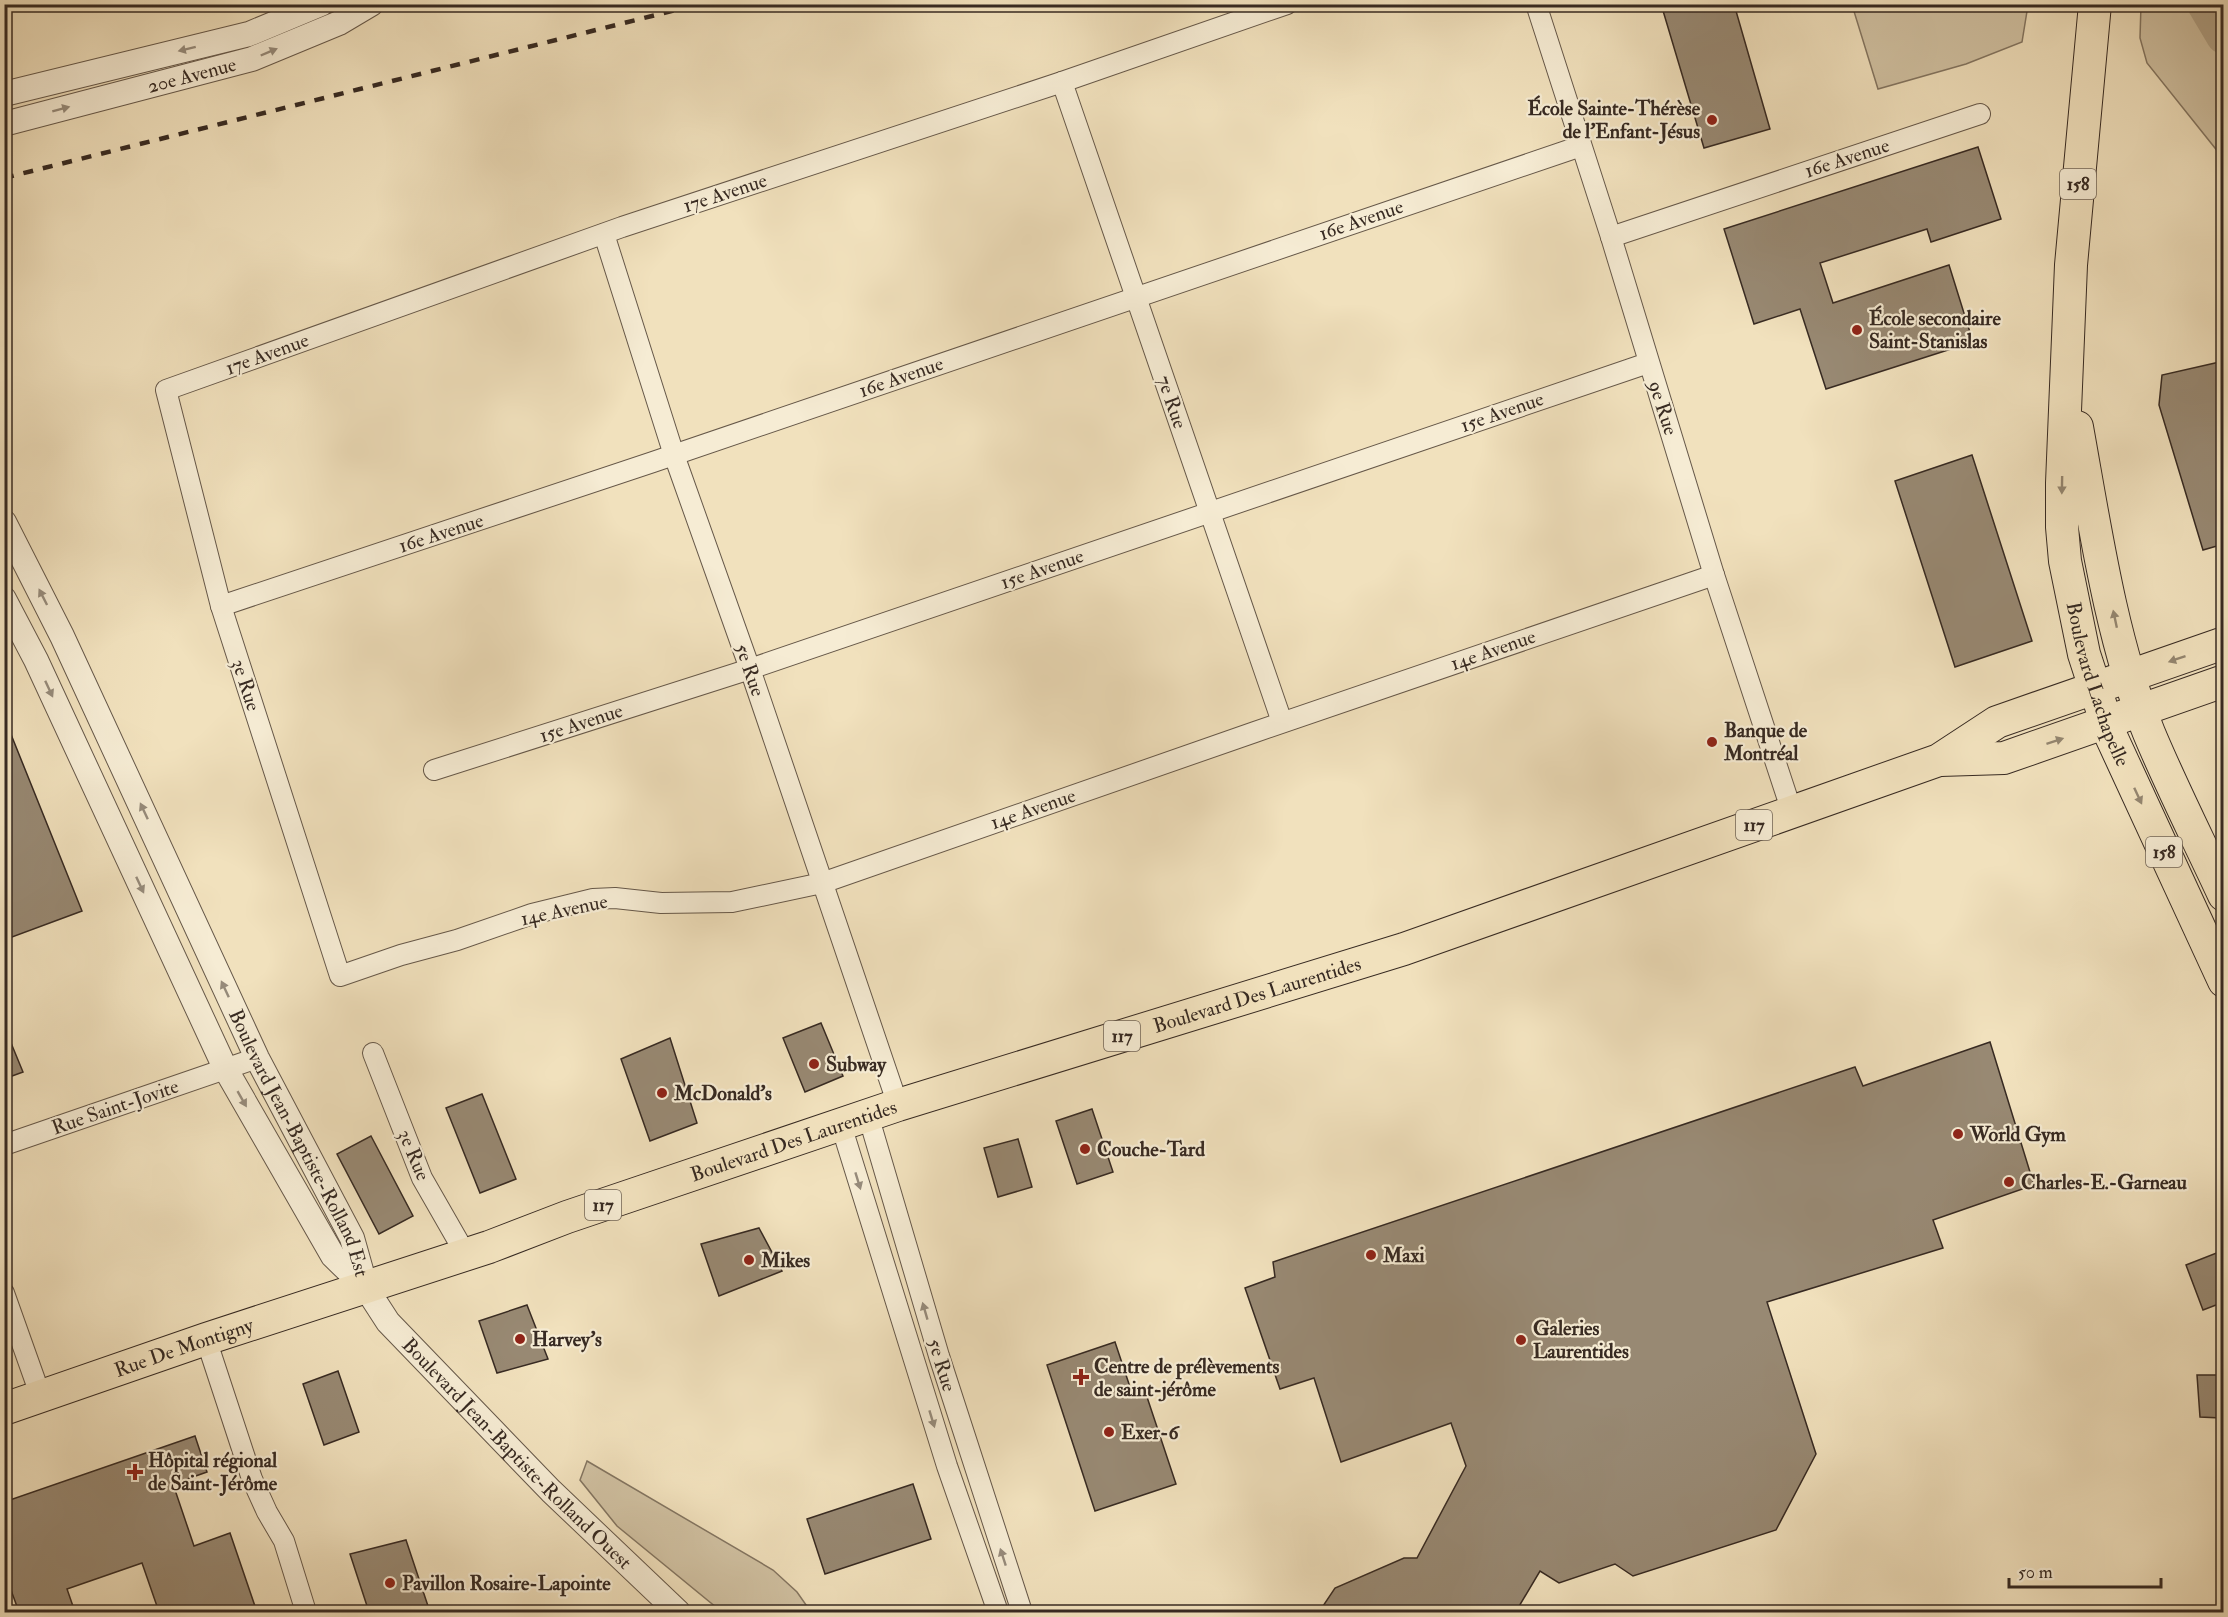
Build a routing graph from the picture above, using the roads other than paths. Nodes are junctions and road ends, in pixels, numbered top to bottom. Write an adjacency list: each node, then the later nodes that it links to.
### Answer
1 (321, 4): 7 (street, 20e Avenue, one-way to 7)
2 (371, 4): 9 (street, 20e Avenue, one-way to 2)
3 (1287, 4): 6 (street, 17e Avenue)
4 (1536, 4): 10 (street, 9e Rue)
5 (2095, 4): 15 (main road, Boulevard Lachapelle / 158)
6 (1062, 82): 11 (street, 17e Avenue); 13 (street, 7e Rue)
7 (4, 94)
8 (1980, 114): 12 (street, 16e Avenue)
9 (4, 124)
10 (1581, 146): 12 (street, 9e Rue); 13 (street, 16e Avenue)
11 (604, 234): 16 (street, 17e Avenue); 17 (street, 5e Rue)
12 (1611, 237): 14 (street, 9e Rue)
13 (1136, 296): 17 (street, 16e Avenue); 18 (street, 7e Rue)
14 (1648, 363): 18 (street, 15e Avenue); 20 (street, 9e Rue)
15 (2067, 364): 27 (main road, Boulevard Lachapelle / 158, one-way to 15); 29 (main road, Boulevard Lachapelle / 158, one-way to 29)
16 (166, 390): 22 (street, 3e Rue)
17 (674, 455): 22 (street, 16e Avenue); 26 (street, 5e Rue)
18 (1209, 512): 26 (street, 15e Avenue); 31 (street, 7e Rue)
19 (4, 522): 23 (street, Boulevard Jean-Baptiste-Rolland Est, one-way to 19)
20 (1714, 575): 31 (street, 14e Avenue); 37 (street, 9e Rue)
21 (4, 599): 25 (street, Boulevard Jean-Baptiste-Rolland Est)
22 (221, 606): 40 (street, 3e Rue)
23 (63, 636): 25 (street); 33 (street, Boulevard Jean-Baptiste-Rolland Est)
24 (2223, 643): 27 (main road, Boulevard Des Laurentides / 117, one-way to 27)
25 (31, 651): 34 (street, Boulevard Jean-Baptiste-Rolland Est, one-way to 34)
26 (750, 669): 36 (street, 15e Avenue); 38 (street, 5e Rue)
27 (2131, 675): 29 (main road, Boulevard Des Laurentides / 117); 30 (main road, Boulevard Lachapelle / 158)
28 (2223, 681): 30 (main road, Boulevard Des Laurentides / 117)
29 (2095, 688): 32 (main road, Boulevard Lachapelle / 158); 35 (main road, Boulevard Des Laurentides / 117)
30 (2141, 710): 32 (main road, Boulevard Des Laurentides / 117); 39 (main road, Boulevard Lachapelle / 158)
31 (1282, 722): 38 (street, 14e Avenue)
32 (2105, 723): 35 (main road, Boulevard Des Laurentides / 117, one-way to 32); 41 (main road, Boulevard Lachapelle / 158, one-way to 41)
33 (111, 739): 34 (street); 43 (street, Boulevard Jean-Baptiste-Rolland Est, one-way to 33)
34 (79, 753): 44 (street, Boulevard Jean-Baptiste-Rolland Est, one-way to 44)
35 (1939, 760): 37 (main road, Boulevard Des Laurentides / 117)
36 (434, 770)
37 (1792, 812): 45 (main road, Boulevard Des Laurentides / 117)
38 (822, 883): 40 (street, 14e Avenue); 45 (street, 5e Rue)
39 (2223, 895)
40 (340, 976)
41 (2223, 981)
42 (373, 1053): 48 (street, 3e Rue)
43 (257, 1058): 44 (street, Rue Saint-Jovite); 49 (street, Boulevard Jean-Baptiste-Rolland Est)
44 (225, 1068): 47 (street, Rue Saint-Jovite); 49 (street, Boulevard Jean-Baptiste-Rolland Est, one-way to 49)
45 (898, 1105): 46 (main road, Boulevard Des Laurentides / 117)
46 (854, 1120): 48 (main road, Boulevard Des Laurentides / 117); 56 (street, 5e Rue, one-way to 56); 57 (street, 5e Rue, one-way to 46)
47 (4, 1145)
48 (465, 1253): 49 (main road, Boulevard Des Laurentides / 117)
49 (366, 1288): 51 (main road, Rue De Montigny / 117); 55 (street, Boulevard Jean-Baptiste-Rolland Ouest)
50 (4, 1293): 52 (street)
51 (206, 1339): 52 (main road, Rue De Montigny / 117); 54 (street)
52 (41, 1397): 53 (main road, Rue De Montigny / 117)
53 (4, 1409)
54 (306, 1612)
55 (678, 1612)
56 (998, 1612)
57 (1022, 1612)

